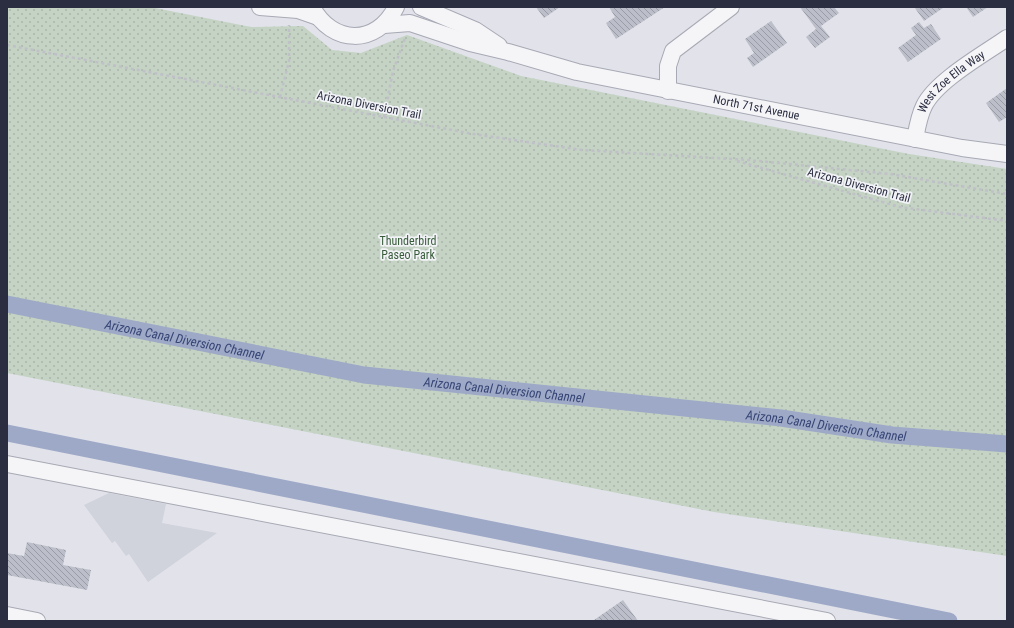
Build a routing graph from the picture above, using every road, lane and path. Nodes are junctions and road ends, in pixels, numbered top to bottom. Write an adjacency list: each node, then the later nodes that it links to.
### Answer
1 (260, 7): 5 (street)
2 (396, 7): 7 (street, North 71st Avenue)
3 (421, 7): 11 (street, North 71st Avenue)
4 (731, 7): 12 (street)
5 (315, 12): 7 (street, North 71st Avenue)
6 (289, 25): 13 (path)
7 (384, 25): 11 (street, North 71st Avenue)
8 (404, 38): 14 (path)
9 (1007, 38): 15 (street, West Zoe Ella Way)
10 (7, 45): 13 (path, Arizona Diversion Trail)
11 (508, 52): 12 (street, North 71st Avenue)
12 (668, 91): 15 (street, North 71st Avenue)
13 (280, 97): 14 (path, Arizona Diversion Trail)
14 (384, 117): 17 (path, Arizona Diversion Trail)
15 (914, 139): 16 (street, North 71st Avenue)
16 (1007, 154)
17 (731, 159): 18 (path, Arizona Diversion Trail); 19 (path, Arizona Diversion Trail)
18 (1007, 194)
19 (1007, 221)
20 (7, 464): 23 (street)
21 (7, 615): 22 (street)
22 (36, 621)
23 (827, 621)

